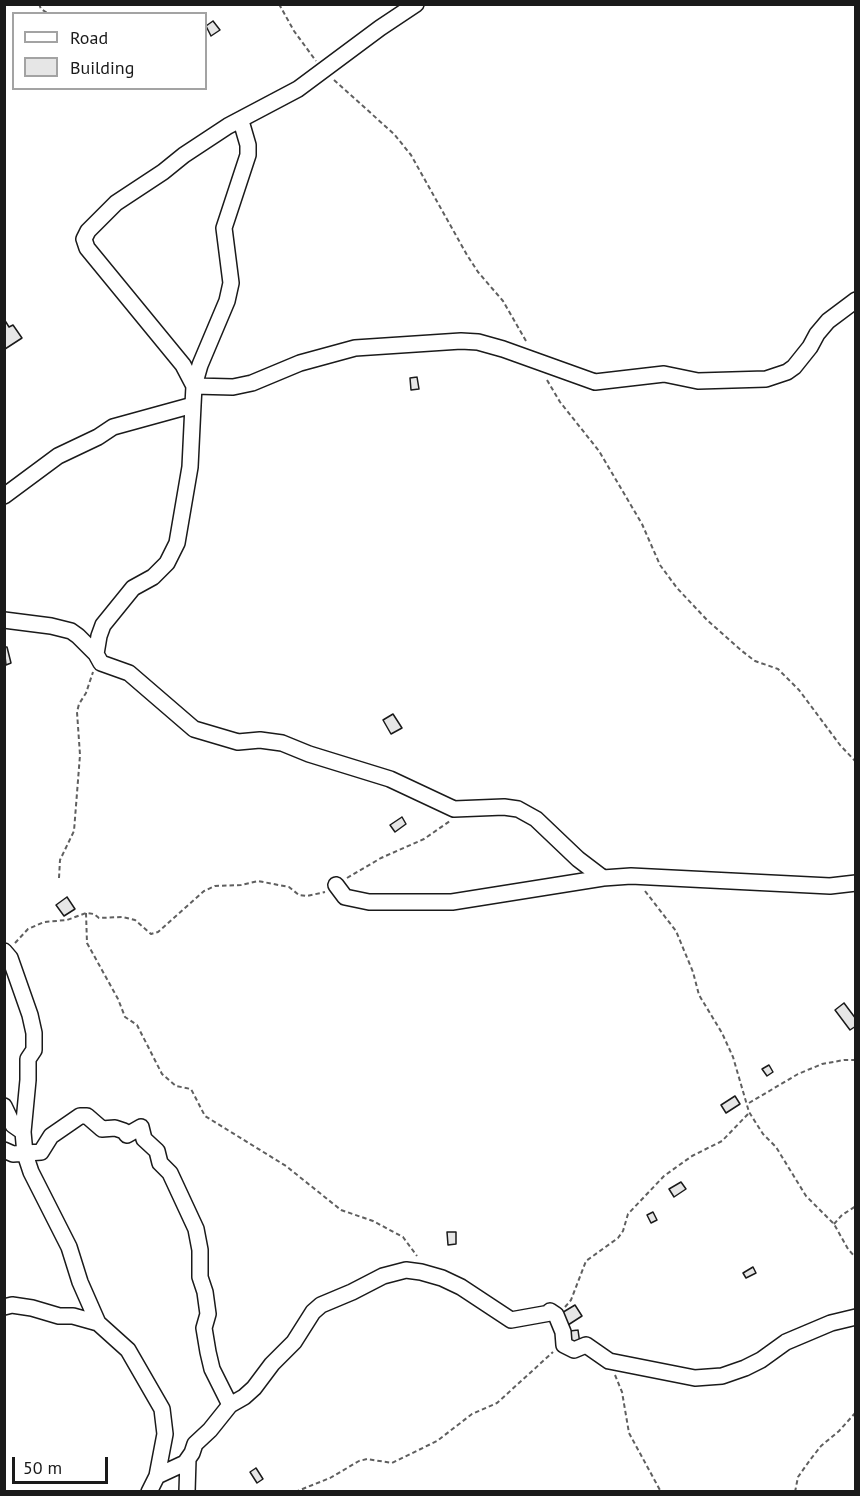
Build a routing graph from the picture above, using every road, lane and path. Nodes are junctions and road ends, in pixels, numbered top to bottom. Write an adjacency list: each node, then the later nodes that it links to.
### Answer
1 (279, 4): 3 (path)
2 (416, 4): 3 (street)
3 (324, 69): 4 (street); 6 (path)
4 (241, 121): 7 (street); 7 (street)
5 (855, 300): 6 (street)
6 (537, 360): 7 (street); 12 (path)
7 (194, 386): 8 (street)
8 (193, 405): 9 (street); 11 (street)
9 (4, 496)
10 (4, 620): 11 (street)
11 (98, 659): 13 (street); 15 (path)
12 (855, 762)
13 (467, 809): 16 (street); 18 (path)
14 (631, 876): 16 (street); 17 (street); 22 (path)
15 (58, 878)
16 (603, 878): 18 (street)
17 (855, 883)
18 (336, 885): 19 (path)
19 (86, 913): 20 (path); 31 (path)
20 (10, 947): 25 (street)
21 (855, 1060): 22 (path)
22 (748, 1104): 24 (path)
23 (4, 1106): 25 (street)
24 (749, 1112): 29 (path); 33 (path)
25 (23, 1132): 27 (street)
26 (4, 1150): 27 (street)
27 (25, 1154): 35 (street); 38 (street)
28 (855, 1206): 29 (path)
29 (834, 1224): 30 (path)
30 (855, 1258)
31 (406, 1270): 33 (street); 38 (street)
32 (4, 1307): 35 (street)
33 (556, 1315): 36 (street)
34 (855, 1317): 37 (street)
35 (98, 1323): 41 (street)
36 (564, 1345): 37 (street); 44 (path)
37 (609, 1361): 45 (path)
38 (230, 1405): 40 (street)
39 (855, 1412): 46 (path)
40 (188, 1459): 41 (street); 43 (street)
41 (157, 1476): 42 (street)
42 (149, 1491)
43 (187, 1491)
44 (295, 1491)
45 (661, 1491)
46 (795, 1491)

